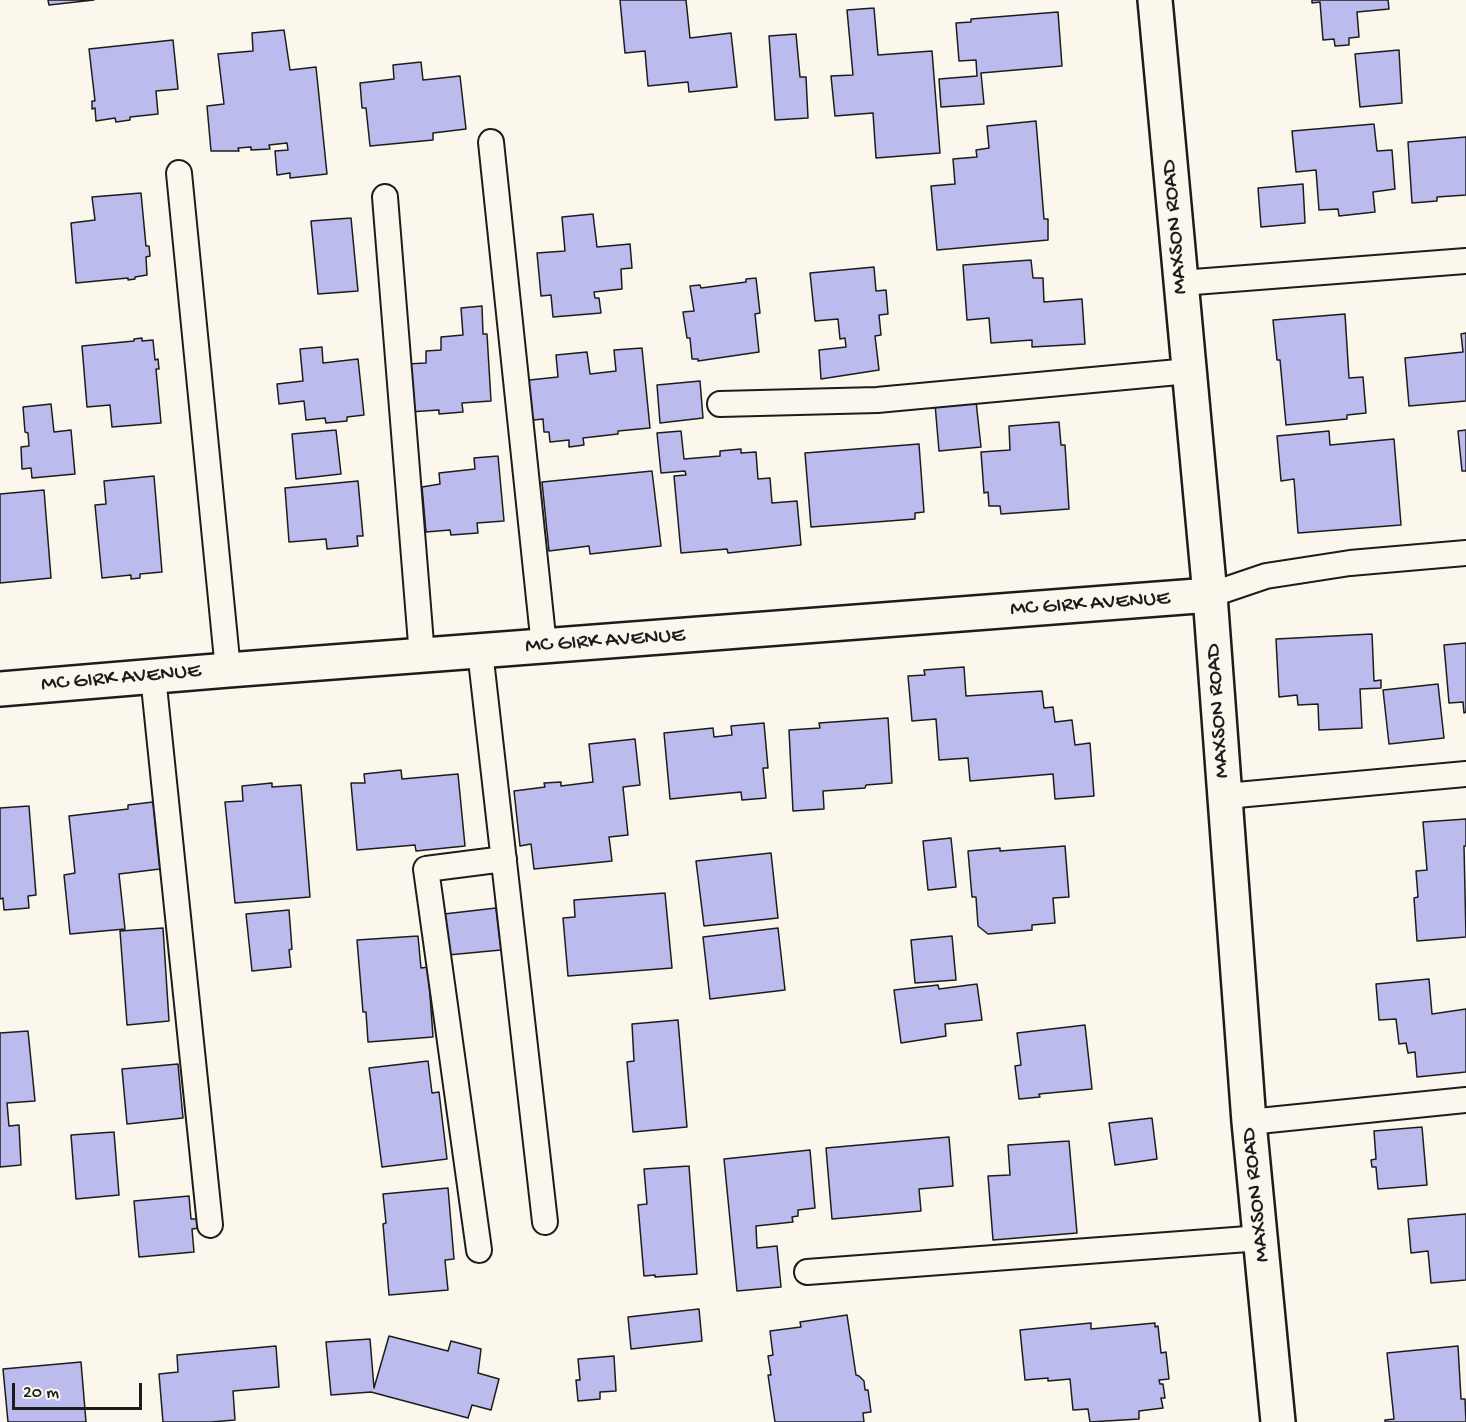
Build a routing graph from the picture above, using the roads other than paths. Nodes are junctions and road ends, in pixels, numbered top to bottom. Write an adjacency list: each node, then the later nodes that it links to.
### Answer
1 (1155, 0): 6 (street, MAXSON ROAD)
2 (491, 142): 11 (lane)
3 (179, 172): 14 (lane)
4 (386, 197): 13 (lane)
5 (1466, 261): 6 (lane)
6 (1181, 283): 7 (street, MAXSON ROAD)
7 (1189, 371): 8 (lane); 10 (street, MAXSON ROAD)
8 (720, 404)
9 (1466, 553): 10 (lane)
10 (1210, 595): 11 (street, MC GIRK AVENUE); 18 (street, MAXSON ROAD)
11 (544, 646): 12 (street, MC GIRK AVENUE)
12 (480, 651): 13 (street, MC GIRK AVENUE); 19 (lane)
13 (422, 656): 14 (street, MC GIRK AVENUE)
14 (228, 670): 15 (street, MC GIRK AVENUE)
15 (153, 676): 16 (street, MC GIRK AVENUE); 23 (lane)
16 (0, 689)
17 (1466, 774): 18 (lane)
18 (1226, 796): 21 (street, MAXSON ROAD)
19 (504, 859): 22 (lane); 25 (lane)
20 (1466, 1100): 21 (lane)
21 (1249, 1122): 24 (street, MAXSON ROAD)
22 (545, 1221)
23 (210, 1225)
24 (1261, 1238): 26 (lane); 27 (street, MAXSON ROAD)
25 (480, 1250)
26 (807, 1272)
27 (1278, 1422)

